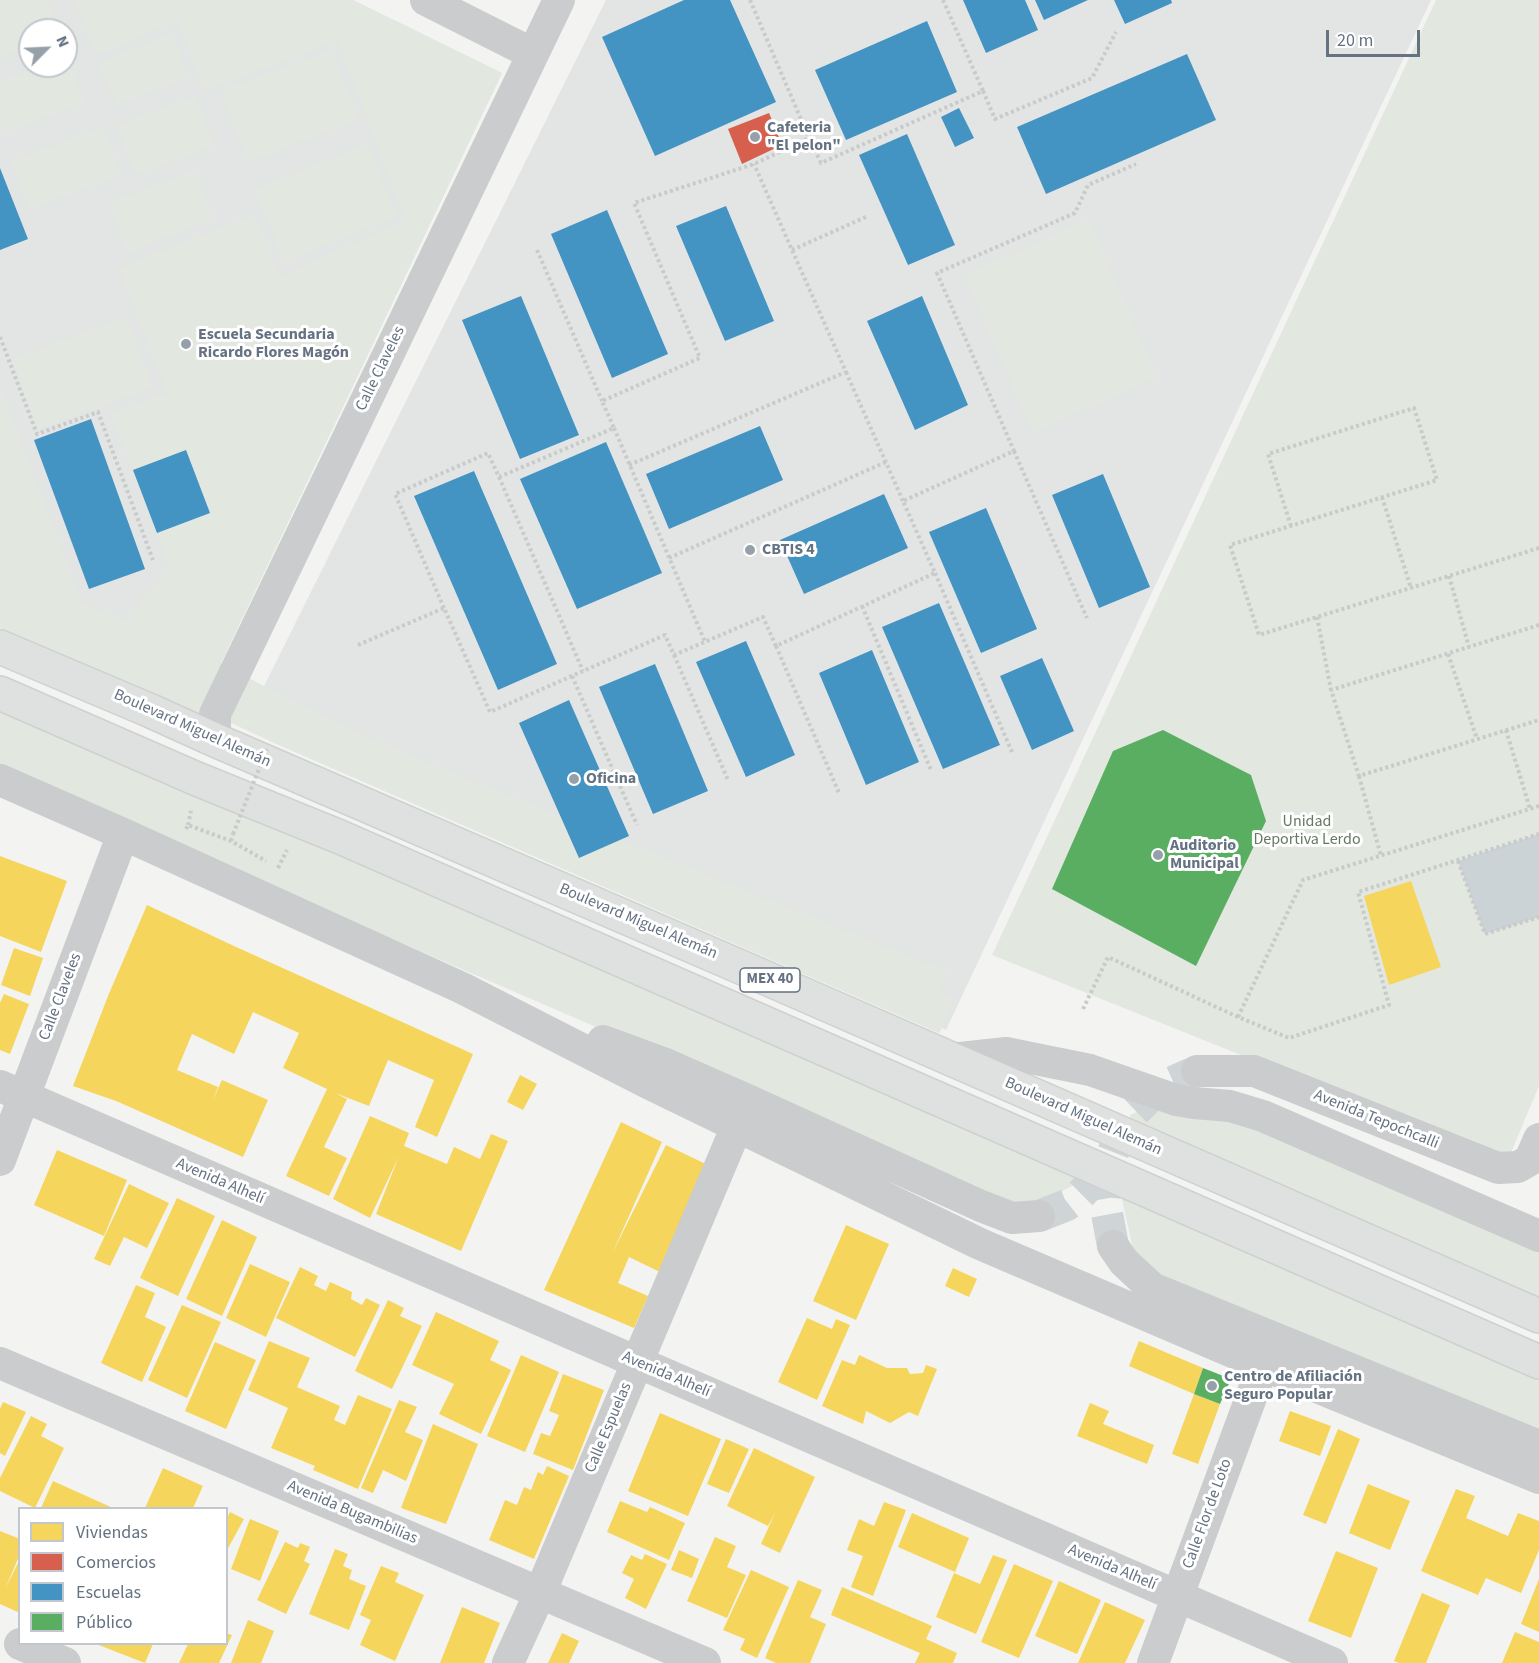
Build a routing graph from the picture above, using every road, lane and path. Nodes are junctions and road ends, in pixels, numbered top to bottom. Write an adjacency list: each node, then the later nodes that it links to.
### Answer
1 (426, 0): 6 (street)
2 (559, 0): 6 (street, Calle Claveles)
3 (750, 0): 8 (path)
4 (943, 0): 7 (path)
5 (1116, 32): 7 (path)
6 (533, 54): 49 (street, Calle Claveles)
7 (983, 91): 8 (path)
8 (809, 138): 9 (path)
9 (754, 164): 13 (path); 16 (path)
10 (1136, 164): 18 (path)
11 (868, 216): 13 (path)
12 (537, 250): 16 (path)
13 (792, 250): 15 (path)
14 (0, 337): 27 (path)
15 (846, 372): 19 (path); 20 (path)
16 (602, 401): 17 (path)
17 (614, 428): 20 (path); 21 (path)
18 (1014, 451): 23 (path); 34 (path)
19 (886, 462): 23 (path); 26 (path)
20 (629, 465): 26 (path)
21 (499, 477): 32 (path); 43 (path)
22 (1382, 497): 24 (path); 24 (path); 30 (path)
23 (903, 501): 28 (path)
24 (1291, 526): 33 (path)
25 (1539, 548): 29 (path)
26 (669, 558): 36 (path)
27 (153, 560)
28 (934, 573): 31 (path); 52 (path)
29 (1449, 576): 30 (path); 40 (path)
30 (1411, 588): 33 (path)
31 (862, 606): 39 (path); 53 (path)
32 (444, 608): 37 (path); 44 (path)
33 (1317, 617): 45 (path)
34 (1087, 618)
35 (1539, 625): 40 (path)
36 (705, 642): 39 (path); 42 (path)
37 (358, 645)
38 (0, 646): 49 (main road, Boulevard Miguel Alemán / MEX 40)
39 (776, 646): 57 (path)
40 (1469, 647): 41 (path)
41 (1448, 654): 45 (path); 50 (path)
42 (674, 655): 43 (path); 56 (path)
43 (584, 671): 44 (path)
44 (572, 676): 60 (path)
45 (1331, 690): 54 (path)
46 (0, 693): 82 (main road, MEX 40)
47 (1539, 720): 48 (path)
48 (1506, 730): 50 (path); 59 (path)
49 (215, 740): 70 (main road, Boulevard Miguel Alemán / MEX 40)
50 (1477, 740): 54 (path)
51 (267, 749): 63 (path, bridge)
52 (1012, 752)
53 (931, 770)
54 (1359, 776): 64 (path)
55 (0, 780): 61 (street)
56 (728, 780)
57 (839, 793)
58 (1539, 806): 59 (path)
59 (1530, 809): 64 (path)
60 (637, 825)
61 (123, 834): 67 (street); 72 (street, Calle Claveles)
62 (1539, 834): 65 (path)
63 (231, 841)
64 (1380, 856): 69 (path)
65 (1458, 861): 66 (path); 69 (path)
66 (1539, 917)
67 (462, 988): 73 (street); 76 (street)
68 (1083, 1009): 69 (path)
69 (1238, 1017)
70 (951, 1059): 77 (street); 79 (main road, Boulevard Miguel Alemán / MEX 40)
71 (1197, 1071): 74 (street, Avenida Tepochcalli)
72 (12, 1091): 75 (street, Calle Claveles); 81 (street, Avenida Alhelí)
73 (737, 1126): 81 (street, Calle Espuelas); 83 (street)
74 (1539, 1139)
75 (0, 1160)
76 (1039, 1216)
77 (1539, 1236)
78 (1113, 1246): 84 (street)
79 (1539, 1316)
80 (0, 1362): 86 (street, Avenida Bugambilias)
81 (637, 1362): 86 (street, Calle Espuelas); 87 (street, Avenida Alhelí)
82 (1539, 1362)
83 (1263, 1365): 85 (street); 87 (street, Calle Flor de Loto)
84 (1539, 1446)
85 (1539, 1478)
86 (540, 1593): 92 (street, Calle Espuelas); 93 (street, Avenida Bugambilias)
87 (1178, 1596): 94 (street, Calle Flor de Loto); 95 (street, Avenida Alhelí)
88 (0, 1635): 89 (street)
89 (18, 1642)
90 (24, 1645): 91 (street)
91 (65, 1663)
92 (508, 1663)
93 (705, 1663)
94 (1153, 1663)
95 (1332, 1663)

